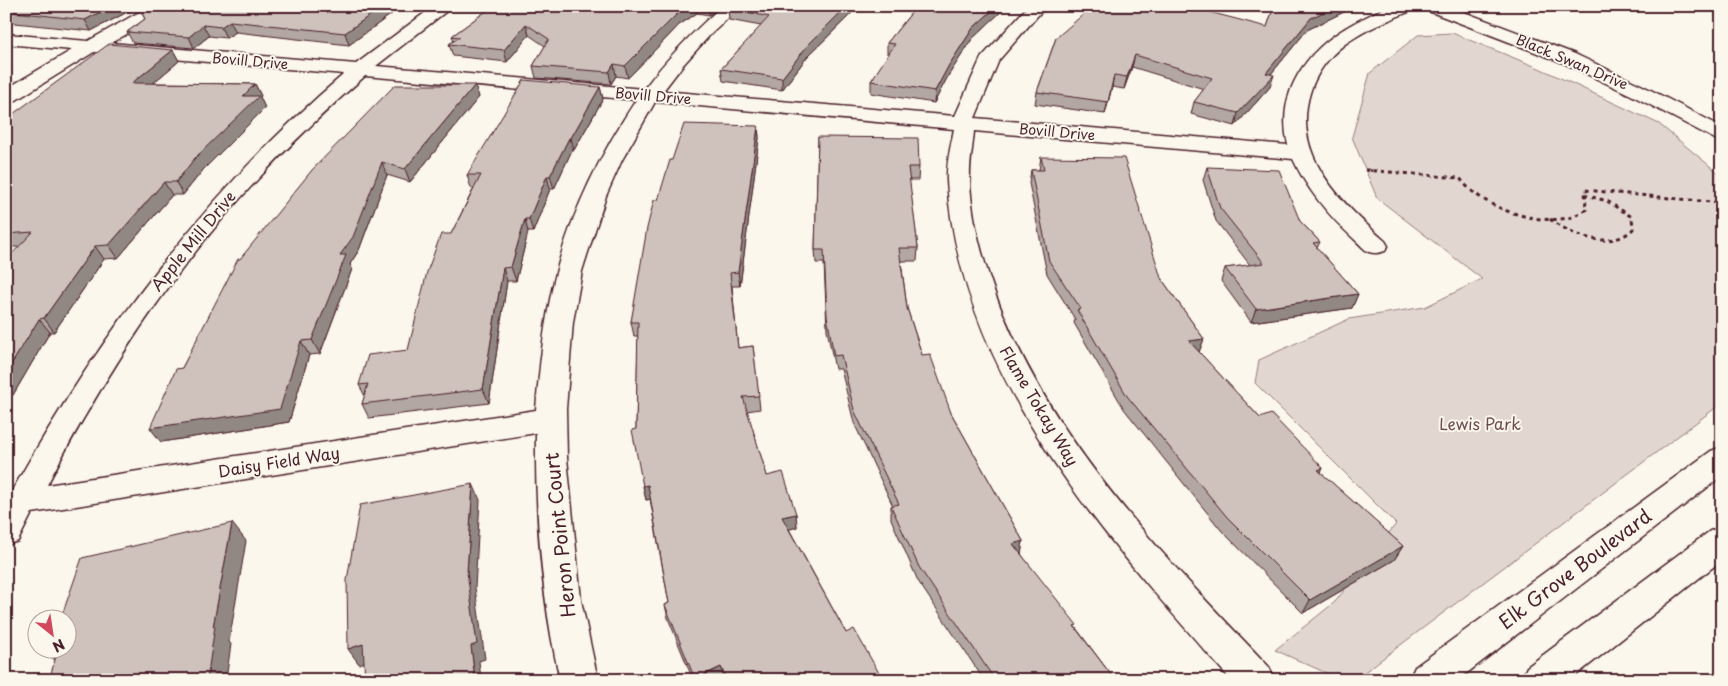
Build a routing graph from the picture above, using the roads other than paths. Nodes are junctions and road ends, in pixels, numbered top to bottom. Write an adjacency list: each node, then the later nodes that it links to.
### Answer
1 (163, 6): 8 (street)
2 (445, 6): 9 (street, Apple Mill Drive)
3 (733, 6): 10 (street, Heron Point Court)
4 (1038, 6): 12 (street, Flame Tokay Way)
5 (1407, 6): 15 (street)
6 (1432, 6): 13 (street, Black Swan Drive)
7 (6, 39): 8 (street, Bovill Drive)
8 (90, 47): 9 (street, Bovill Drive); 11 (street)
9 (358, 70): 10 (street, Bovill Drive); 19 (street, Apple Mill Drive)
10 (649, 96): 12 (street, Bovill Drive); 17 (street, Heron Point Court)
11 (6, 98)
12 (964, 124): 15 (street, Bovill Drive); 23 (street, Flame Tokay Way)
13 (1714, 132): 14 (street, Black Swan Drive)
14 (1722, 145)
15 (1300, 153): 16 (street)
16 (1376, 246)
17 (551, 419): 19 (street, Daisy Field Way); 22 (street, Heron Point Court)
18 (1722, 459): 24 (street, Elk Grove Boulevard)
19 (14, 503): 20 (street, Apple Mill Drive)
20 (6, 531)
21 (1722, 541): 25 (street)
22 (579, 680)
23 (1256, 680)
24 (1428, 680)
25 (1540, 680)

